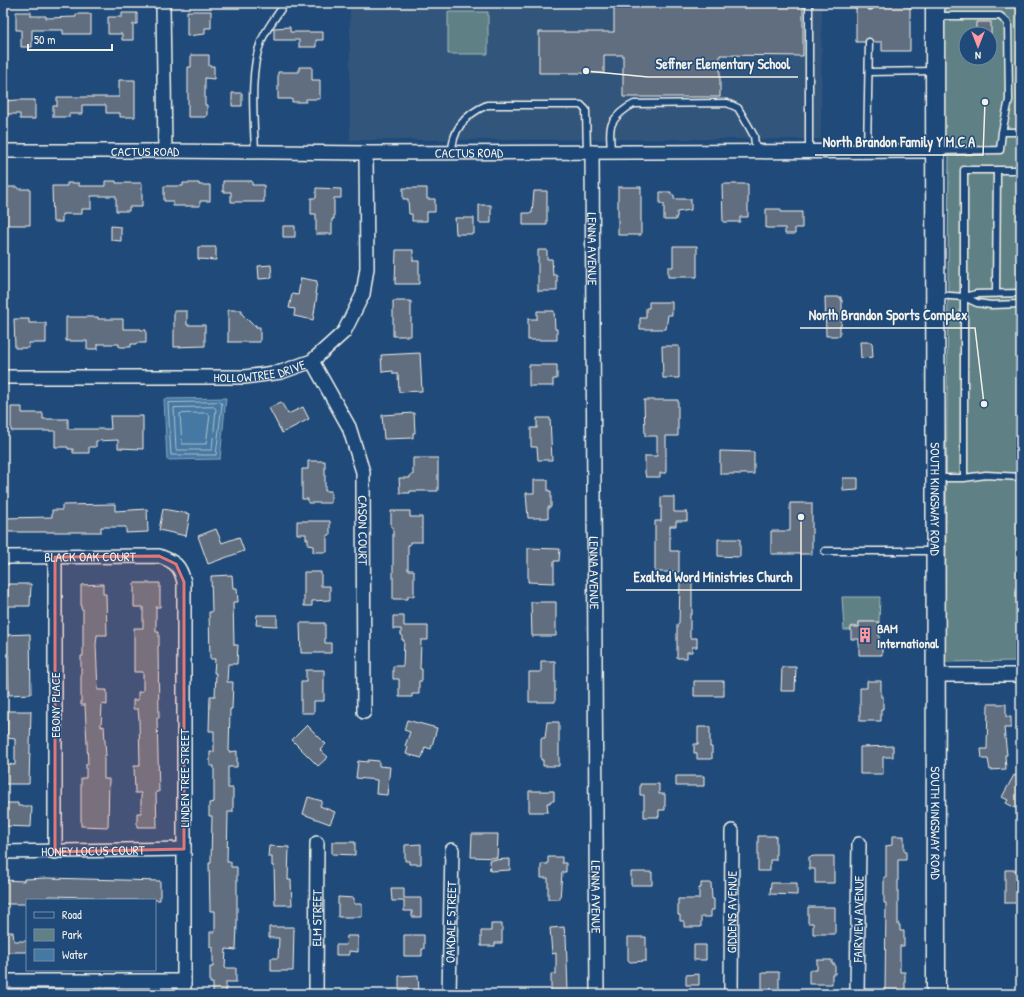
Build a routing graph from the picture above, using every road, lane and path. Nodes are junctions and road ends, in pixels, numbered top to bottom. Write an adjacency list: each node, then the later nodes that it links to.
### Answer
1 (162, 3): 11 (street)
2 (285, 3): 14 (lane)
3 (809, 3): 12 (lane)
4 (935, 10): 6 (street, SOUTH KINGSWAY ROAD); 8 (lane)
5 (869, 42): 7 (lane)
6 (935, 71): 7 (lane); 13 (street, SOUTH KINGSWAY ROAD)
7 (869, 72): 18 (lane)
8 (1002, 132): 9 (lane); 13 (lane)
9 (1021, 132)
10 (3, 151): 11 (street, CACTUS ROAD)
11 (165, 151): 14 (street, CACTUS ROAD)
12 (810, 151): 17 (street, CACTUS ROAD); 18 (street, CACTUS ROAD)
13 (935, 151): 18 (street, CACTUS ROAD); 24 (street, SOUTH KINGSWAY ROAD)
14 (255, 152): 19 (street, CACTUS ROAD)
15 (589, 152): 16 (street, CACTUS ROAD); 20 (street, CACTUS ROAD); 20 (lane); 52 (street, LENNA AVENUE)
16 (611, 152): 17 (street, CACTUS ROAD); 17 (lane)
17 (756, 152)
18 (867, 152)
19 (366, 153): 20 (street, CACTUS ROAD); 28 (street, HOLLOWTREE DRIVE)
20 (452, 153)
21 (997, 170): 22 (lane); 25 (lane); 26 (lane)
22 (1021, 170)
23 (1021, 293): 25 (lane)
24 (935, 294): 26 (lane); 31 (street, SOUTH KINGSWAY ROAD)
25 (996, 294): 26 (lane)
26 (964, 297): 27 (lane); 32 (lane)
27 (1021, 304)
28 (312, 361): 29 (street, HOLLOWTREE DRIVE); 40 (street, CASON COURT)
29 (3, 377)
30 (1021, 477): 32 (lane)
31 (936, 478): 32 (lane); 34 (street, SOUTH KINGSWAY ROAD)
32 (964, 478)
33 (825, 551): 34 (lane)
34 (936, 551): 38 (street, SOUTH KINGSWAY ROAD)
35 (3, 557): 36 (street, BLACK OAK COURT)
36 (55, 557): 37 (street, BLACK OAK COURT); 47 (street, EBONY PLACE)
37 (176, 564): 44 (street, LINDEN TREE STREET)
38 (936, 674): 39 (street); 55 (street, SOUTH KINGSWAY ROAD)
39 (1021, 675)
40 (364, 712)
41 (732, 830): 53 (street, GIDDENS AVENUE)
42 (317, 843): 50 (street, ELM STREET)
43 (859, 844): 54 (street, FAIRVIEW AVENUE)
44 (184, 849): 47 (street, HONEY LOCUS COURT); 49 (street, LINDEN TREE STREET)
45 (452, 850): 51 (street, OAKDALE STREET)
46 (3, 852): 47 (street, HONEY LOCUS COURT)
47 (55, 852)
48 (3, 981): 49 (street)
49 (184, 988)
50 (316, 994)
51 (449, 994)
52 (597, 994)
53 (731, 994)
54 (857, 994)
55 (936, 994)

